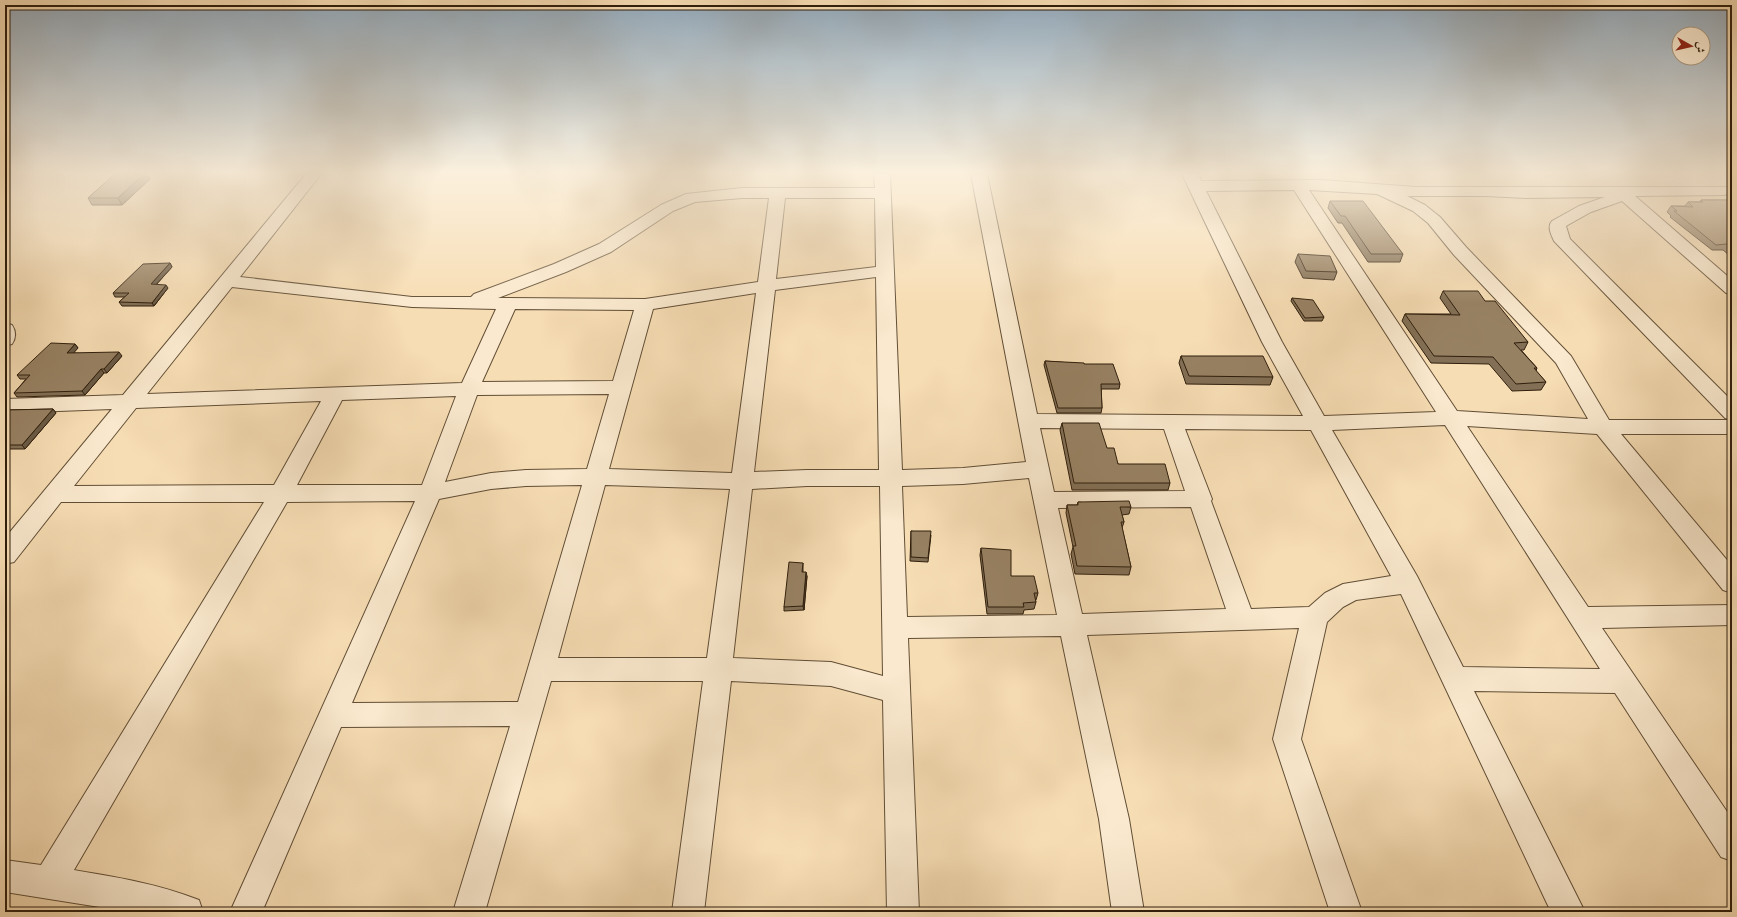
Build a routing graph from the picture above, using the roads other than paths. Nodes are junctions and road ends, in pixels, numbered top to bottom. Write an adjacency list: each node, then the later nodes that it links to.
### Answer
1 (280, 217): 12 (street)
2 (654, 217): 15 (street)
3 (775, 217): 13 (street)
4 (883, 217): 11 (street)
5 (987, 217): 27 (street)
6 (1211, 217): 29 (street)
7 (1319, 217): 26 (street)
8 (1430, 217): 30 (street)
9 (1571, 217): 25 (street)
10 (1655, 217): 14 (street)
11 (885, 271): 13 (street); 34 (street)
12 (229, 281): 15 (street); 23 (street)
13 (768, 286): 17 (street); 35 (street)
14 (1732, 289)
15 (470, 302): 16 (street)
16 (508, 303): 17 (street); 21 (street)
17 (645, 305): 20 (street)
18 (5, 329): 19 (street)
19 (5, 340)
20 (621, 387): 21 (street); 33 (street)
21 (469, 389): 22 (street); 37 (street)
22 (335, 394): 23 (street); 36 (street)
23 (131, 401): 24 (street); 38 (street)
24 (5, 406)
25 (1732, 413)
26 (1452, 418): 29 (street); 30 (street); 46 (street)
27 (1028, 421): 28 (street); 32 (street)
28 (1172, 422): 29 (street); 39 (street)
29 (1319, 423): 42 (street)
30 (1603, 427): 31 (street); 43 (street)
31 (1732, 427)
32 (1038, 469): 34 (street); 40 (street)
33 (596, 477): 35 (street); 37 (street); 51 (street)
34 (890, 478): 35 (street); 49 (street)
35 (743, 481): 50 (street)
36 (281, 493): 37 (street); 38 (street); 59 (street)
37 (430, 493): 56 (street)
38 (56, 494): 41 (street)
39 (1201, 499): 40 (street); 47 (street)
40 (1045, 500): 48 (street)
41 (5, 555)
42 (1408, 583): 45 (street); 52 (street)
43 (1732, 583)
44 (1732, 615): 46 (street)
45 (1315, 617): 47 (street); 66 (street)
46 (1580, 618): 53 (street)
47 (1242, 619): 48 (street)
48 (1072, 625): 49 (street); 65 (street)
49 (895, 628): 54 (street)
50 (719, 669): 51 (street); 54 (street); 63 (street)
51 (541, 670): 55 (street)
52 (1453, 679): 53 (street); 67 (street)
53 (1621, 681): 57 (street)
54 (896, 692): 64 (street)
55 (528, 714): 56 (street); 62 (street)
56 (333, 715): 61 (street)
57 (1732, 846)
58 (5, 876): 59 (street)
59 (49, 882): 60 (street)
60 (187, 912)
61 (246, 912)
62 (469, 912)
63 (688, 912)
64 (904, 912)
65 (1128, 912)
66 (1346, 912)
67 (1569, 912)

